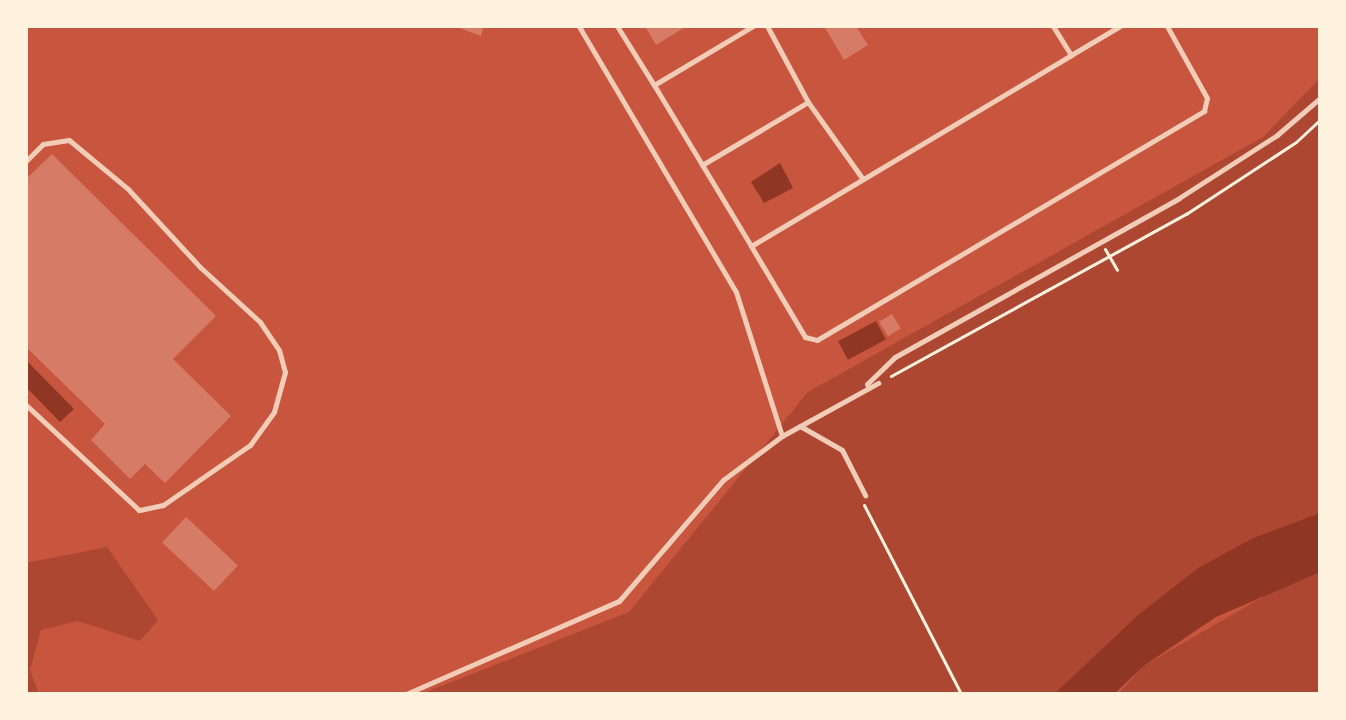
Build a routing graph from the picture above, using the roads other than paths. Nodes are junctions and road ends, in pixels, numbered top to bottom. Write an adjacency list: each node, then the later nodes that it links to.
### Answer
1 (579, 26): 20 (lane)
2 (617, 26): 9 (lane)
3 (753, 26): 9 (lane)
4 (767, 26): 11 (lane)
5 (1053, 26): 8 (lane)
6 (1120, 26): 8 (lane)
7 (1167, 26): 15 (lane)
8 (1071, 55): 14 (lane)
9 (654, 85): 13 (lane)
10 (1320, 98): 17 (lane)
11 (808, 102): 13 (lane); 14 (lane)
12 (26, 161): 18 (lane)
13 (702, 165): 15 (lane)
14 (862, 178): 15 (lane)
15 (751, 246)
16 (878, 383): 17 (lane)
17 (869, 388): 19 (lane)
18 (26, 405)
19 (800, 426): 20 (lane); 21 (lane)
20 (782, 436): 22 (lane)
21 (865, 495)
22 (406, 694)

